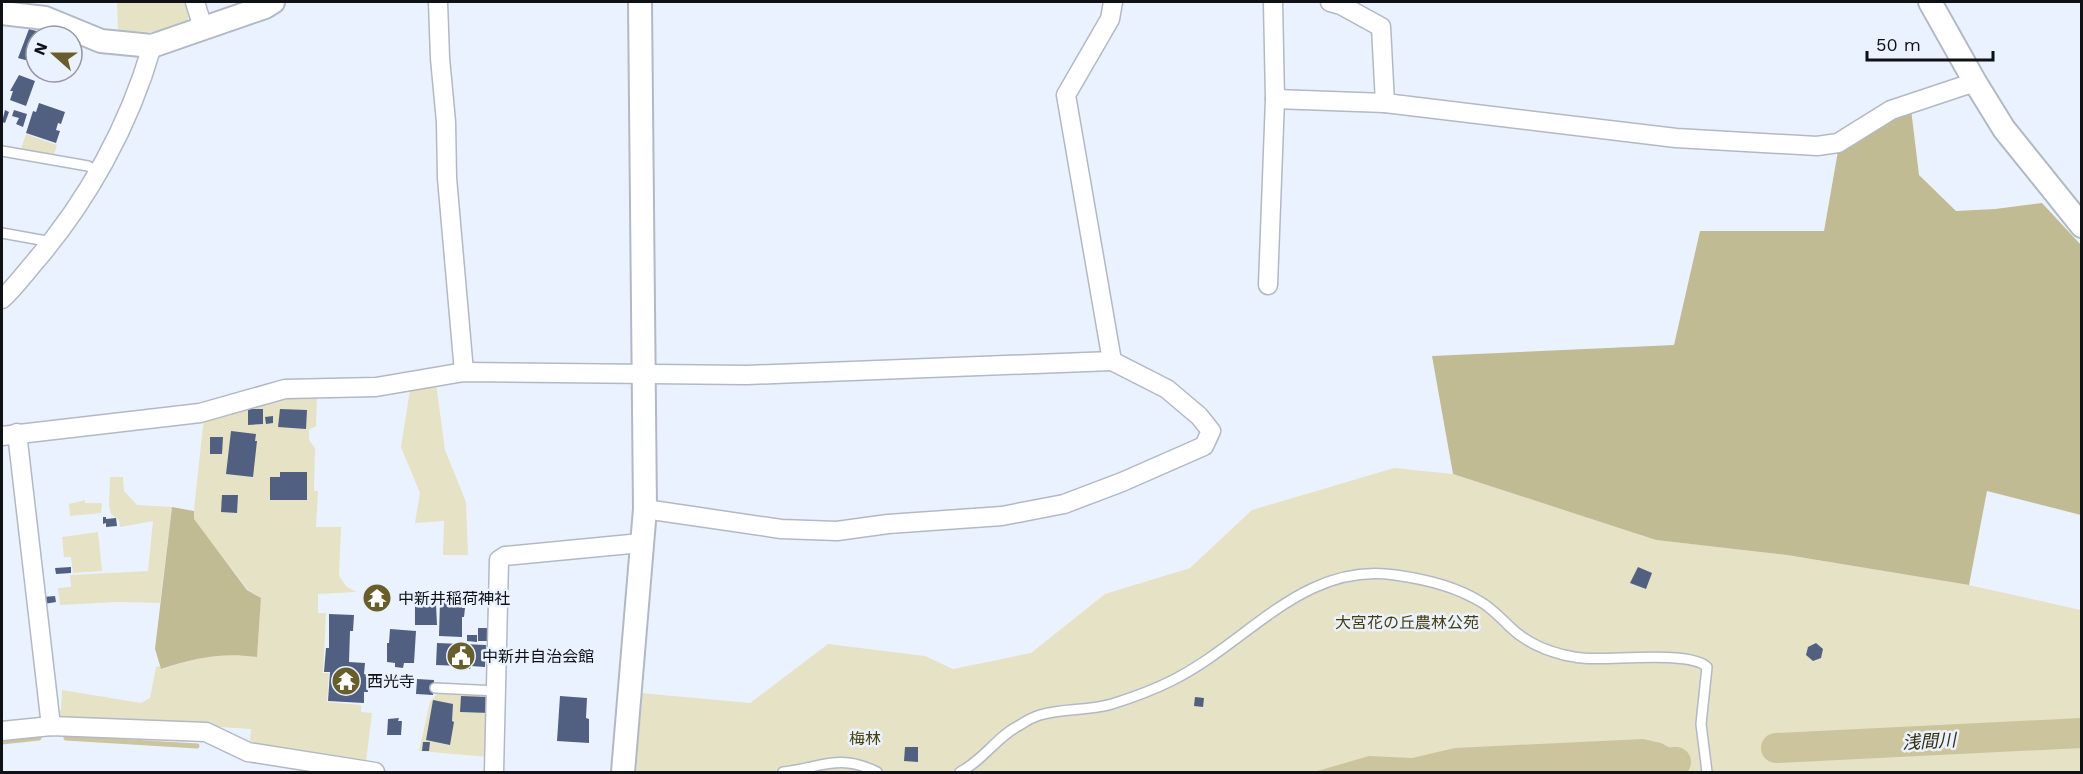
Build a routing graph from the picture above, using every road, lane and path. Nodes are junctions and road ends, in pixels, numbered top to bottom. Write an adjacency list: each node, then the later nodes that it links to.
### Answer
1 (195, 2): 10 (street)
2 (273, 2): 10 (street)
3 (438, 2): 23 (street)
4 (640, 2): 24 (street)
5 (1113, 2): 22 (street)
6 (1273, 2): 13 (street)
7 (1330, 2): 14 (street)
8 (1930, 2): 12 (street)
9 (4, 9): 11 (street)
10 (202, 28): 11 (street)
11 (152, 46): 16 (street)
12 (1975, 82): 14 (street); 17 (street)
13 (1275, 99): 14 (street); 20 (street)
14 (1385, 103)
15 (2, 150): 16 (lane)
16 (98, 172): 19 (street)
17 (2082, 226)
18 (2, 233): 19 (lane)
19 (52, 242): 21 (street)
20 (1268, 285)
21 (2, 299)
22 (1112, 361): 24 (street); 26 (street)
23 (464, 372): 24 (street); 25 (street)
24 (643, 374): 26 (street)
25 (9, 435): 30 (street)
26 (645, 509): 27 (street)
27 (641, 543): 29 (street); 34 (street)
28 (435, 688): 29 (lane)
29 (497, 691): 33 (street)
30 (51, 726): 31 (street); 32 (street)
31 (2, 731)
32 (366, 772)
33 (494, 772)
34 (623, 772)
35 (783, 772): 36 (lane)
36 (794, 772): 37 (lane)
37 (877, 772)
38 (960, 772): 39 (lane)
39 (1707, 772)

